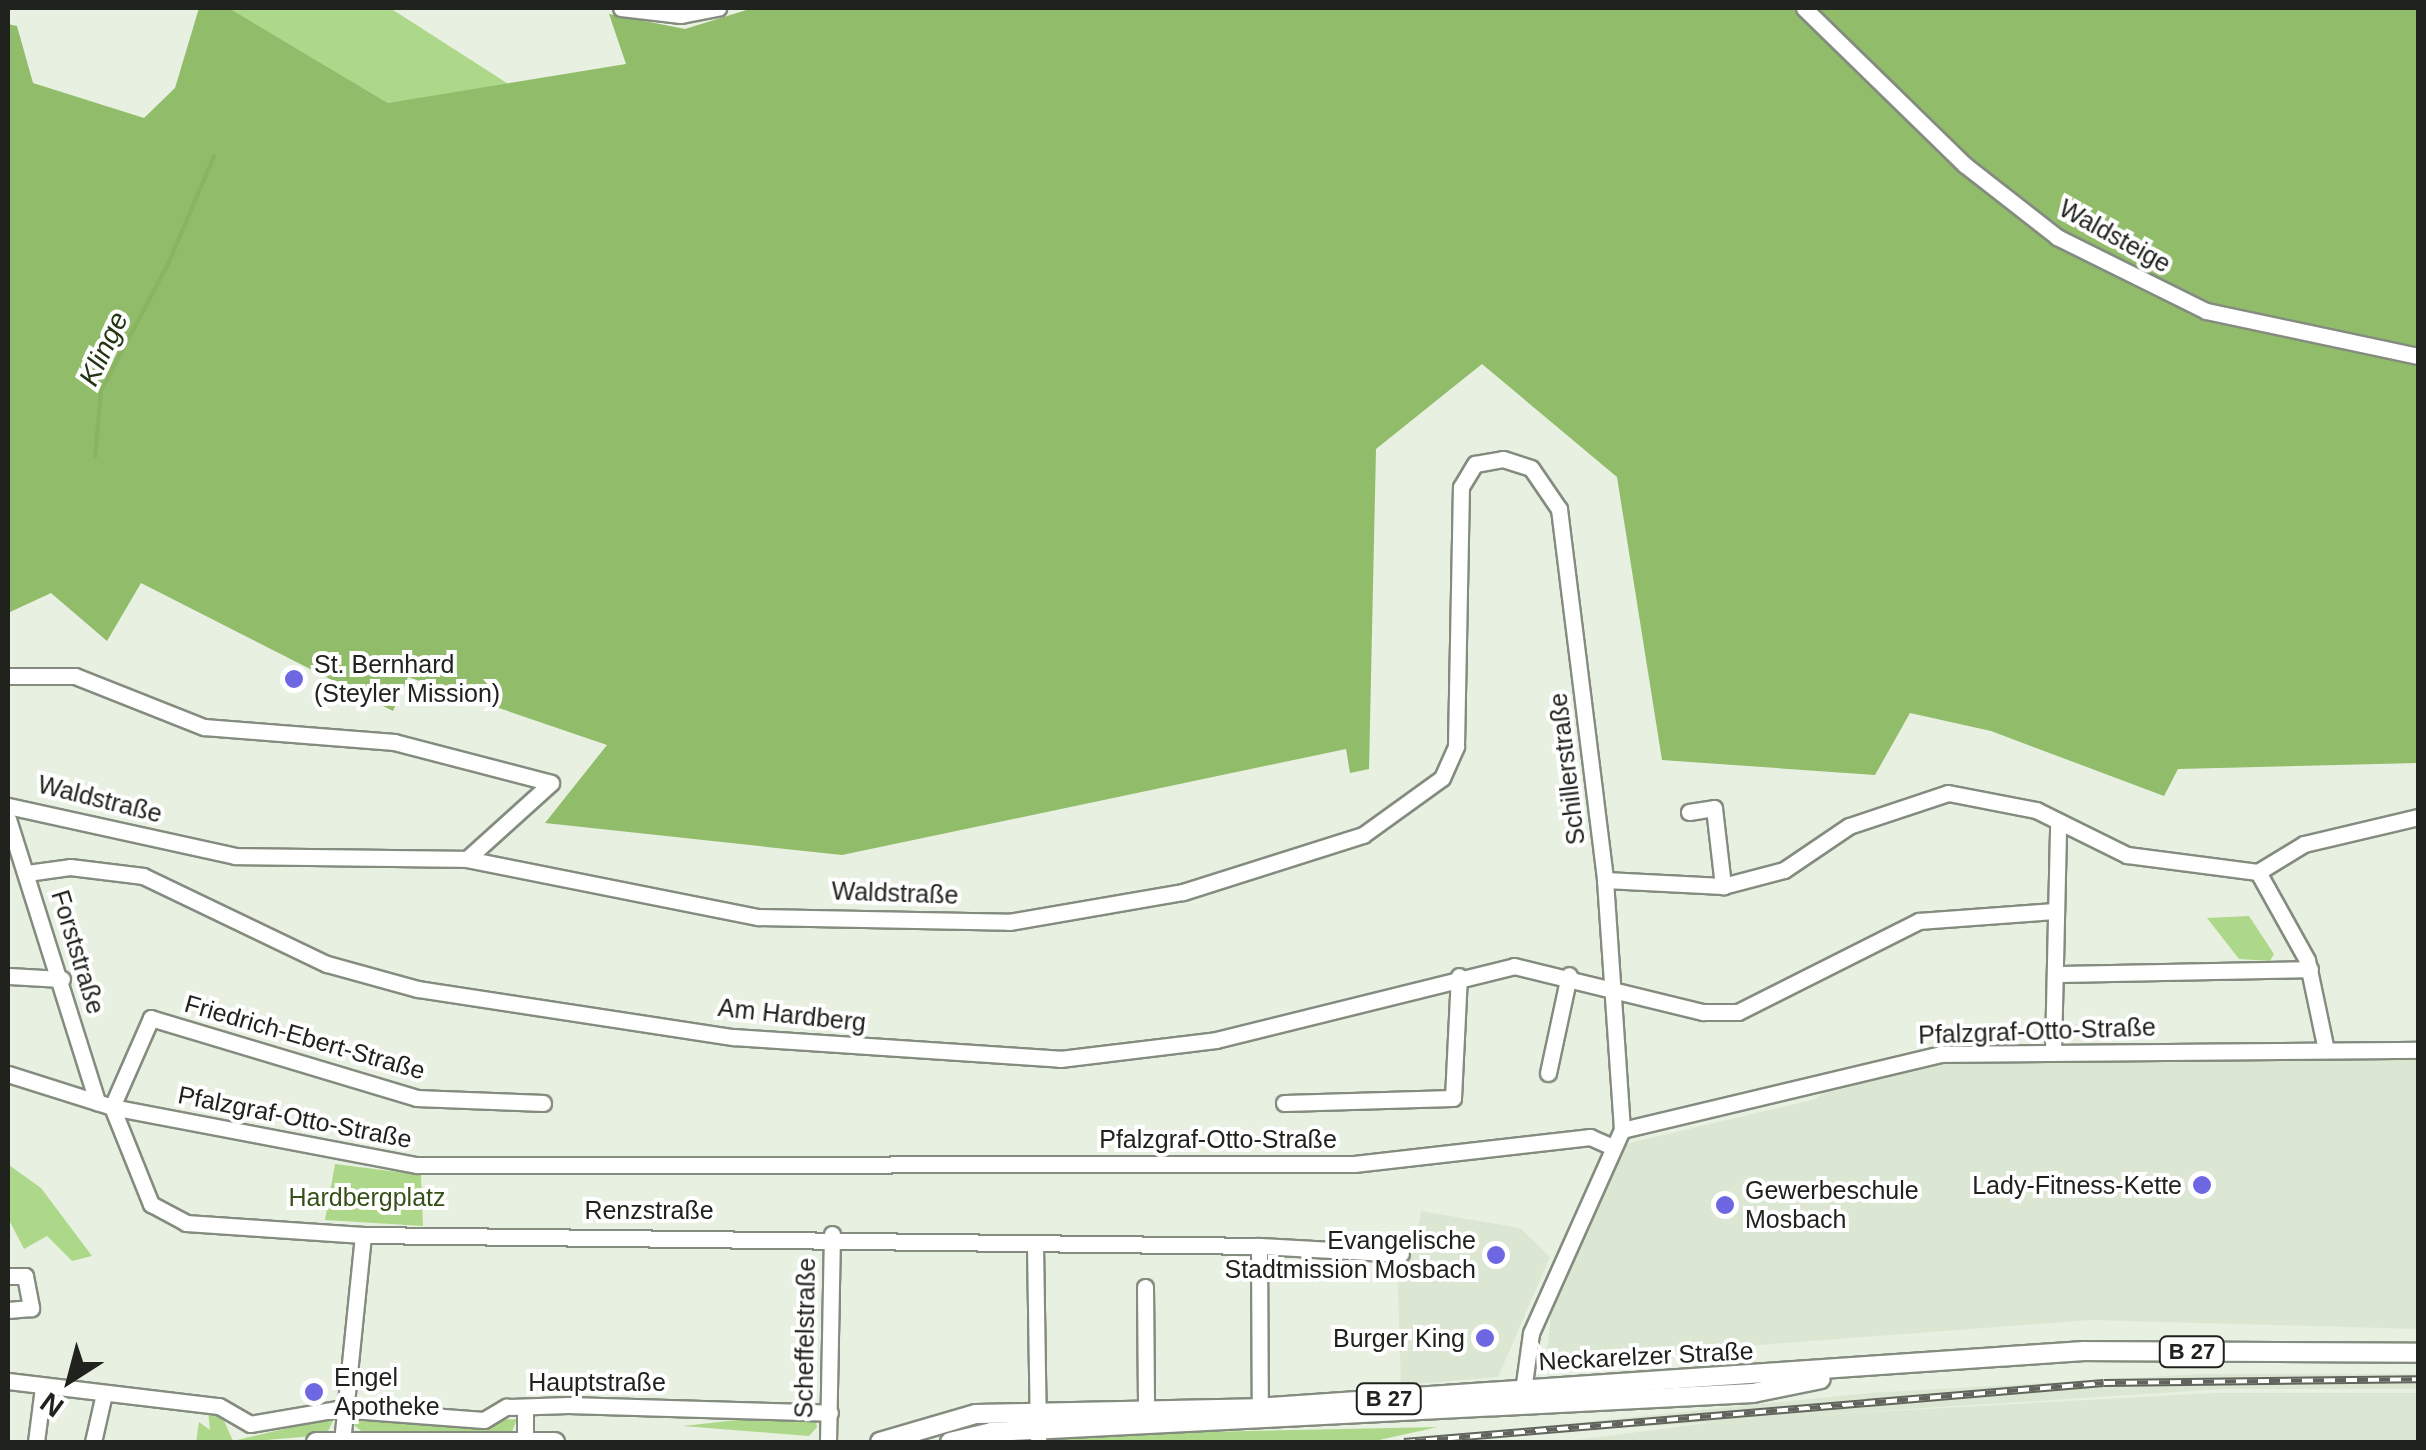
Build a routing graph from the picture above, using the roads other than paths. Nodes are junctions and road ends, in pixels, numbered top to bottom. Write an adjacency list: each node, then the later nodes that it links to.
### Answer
1 (621, 8): 2 (street)
2 (718, 8)
3 (1804, 8): 4 (street, Waldsteige)
4 (2418, 356)
5 (1476, 464): 12 (street, Waldstraße); 15 (street, Schillerstraße)
6 (8, 676): 12 (street)
7 (8, 806): 12 (street, Waldstraße)
8 (1688, 812): 16 (street)
9 (2418, 817): 13 (street)
10 (8, 819): 14 (street, Forststraße)
11 (2058, 822): 13 (street); 16 (street); 17 (street)
12 (467, 859)
13 (2258, 872): 18 (street)
14 (26, 873): 21 (street, Am Hardberg); 23 (street, Forststraße)
15 (1605, 880): 16 (street); 24 (street, Schillerstraße)
16 (1723, 886)
17 (2054, 911): 19 (street); 24 (street, Am Hardberg)
18 (2310, 969): 19 (street); 25 (street)
19 (2054, 974): 27 (street)
20 (8, 976): 23 (street)
21 (1459, 976): 22 (street, Am Hardberg); 31 (street)
22 (1569, 976): 24 (street, Am Hardberg); 29 (street)
23 (62, 979): 32 (street, Forststraße)
24 (1614, 986): 33 (street, Schillerstraße)
25 (2326, 1050): 26 (street, Pfalzgraf-Otto-Straße); 27 (street, Pfalzgraf-Otto-Straße)
26 (2418, 1050)
27 (2053, 1051): 33 (street, Pfalzgraf-Otto-Straße)
28 (8, 1074): 32 (street, Pfalzgraf-Otto-Straße)
29 (1548, 1074)
30 (542, 1103): 32 (street, Friedrich-Ebert-Straße)
31 (1284, 1103)
32 (104, 1104): 34 (street, Pfalzgraf-Otto-Straße); 36 (street, Renzstraße)
33 (1622, 1130): 34 (street)
34 (1608, 1145): 47 (street)
35 (832, 1234): 36 (street, Renzstraße); 37 (street, Renzstraße); 51 (street, Scheffelstraße)
36 (363, 1235): 50 (street)
37 (1035, 1245): 38 (street, Renzstraße); 53 (street)
38 (1259, 1246): 39 (street, Renzstraße); 49 (street)
39 (1401, 1254)
40 (8, 1276): 42 (street)
41 (1146, 1287): 52 (street)
42 (8, 1310)
43 (2418, 1353): 47 (main road, Neckarelzer Straße / B 27)
44 (8, 1381): 45 (street)
45 (43, 1386): 46 (street); 55 (street)
46 (103, 1398): 50 (street, Hauptstraße); 56 (street)
47 (1522, 1398): 49 (main road, Neckarelzer Straße / B 27); 54 (main road, B 27)
48 (525, 1407): 50 (street, Hauptstraße); 51 (street, Hauptstraße); 59 (street)
49 (1256, 1408): 52 (main road, Neckarelzer Straße / B 27); 54 (street)
50 (346, 1409): 58 (street)
51 (830, 1413): 61 (street, Scheffelstraße)
52 (1146, 1414): 53 (main road, Neckarelzer Straße / B 27)
53 (1037, 1418): 54 (main road, B 27); 62 (main road, Neckarelzer Straße / B 27); 63 (main road, B 27)
54 (1269, 1424)
55 (37, 1442)
56 (93, 1442)
57 (316, 1442): 58 (main road)
58 (342, 1442): 59 (main road)
59 (525, 1442): 60 (main road)
60 (555, 1442)
61 (828, 1442)
62 (880, 1442)
63 (950, 1442)

